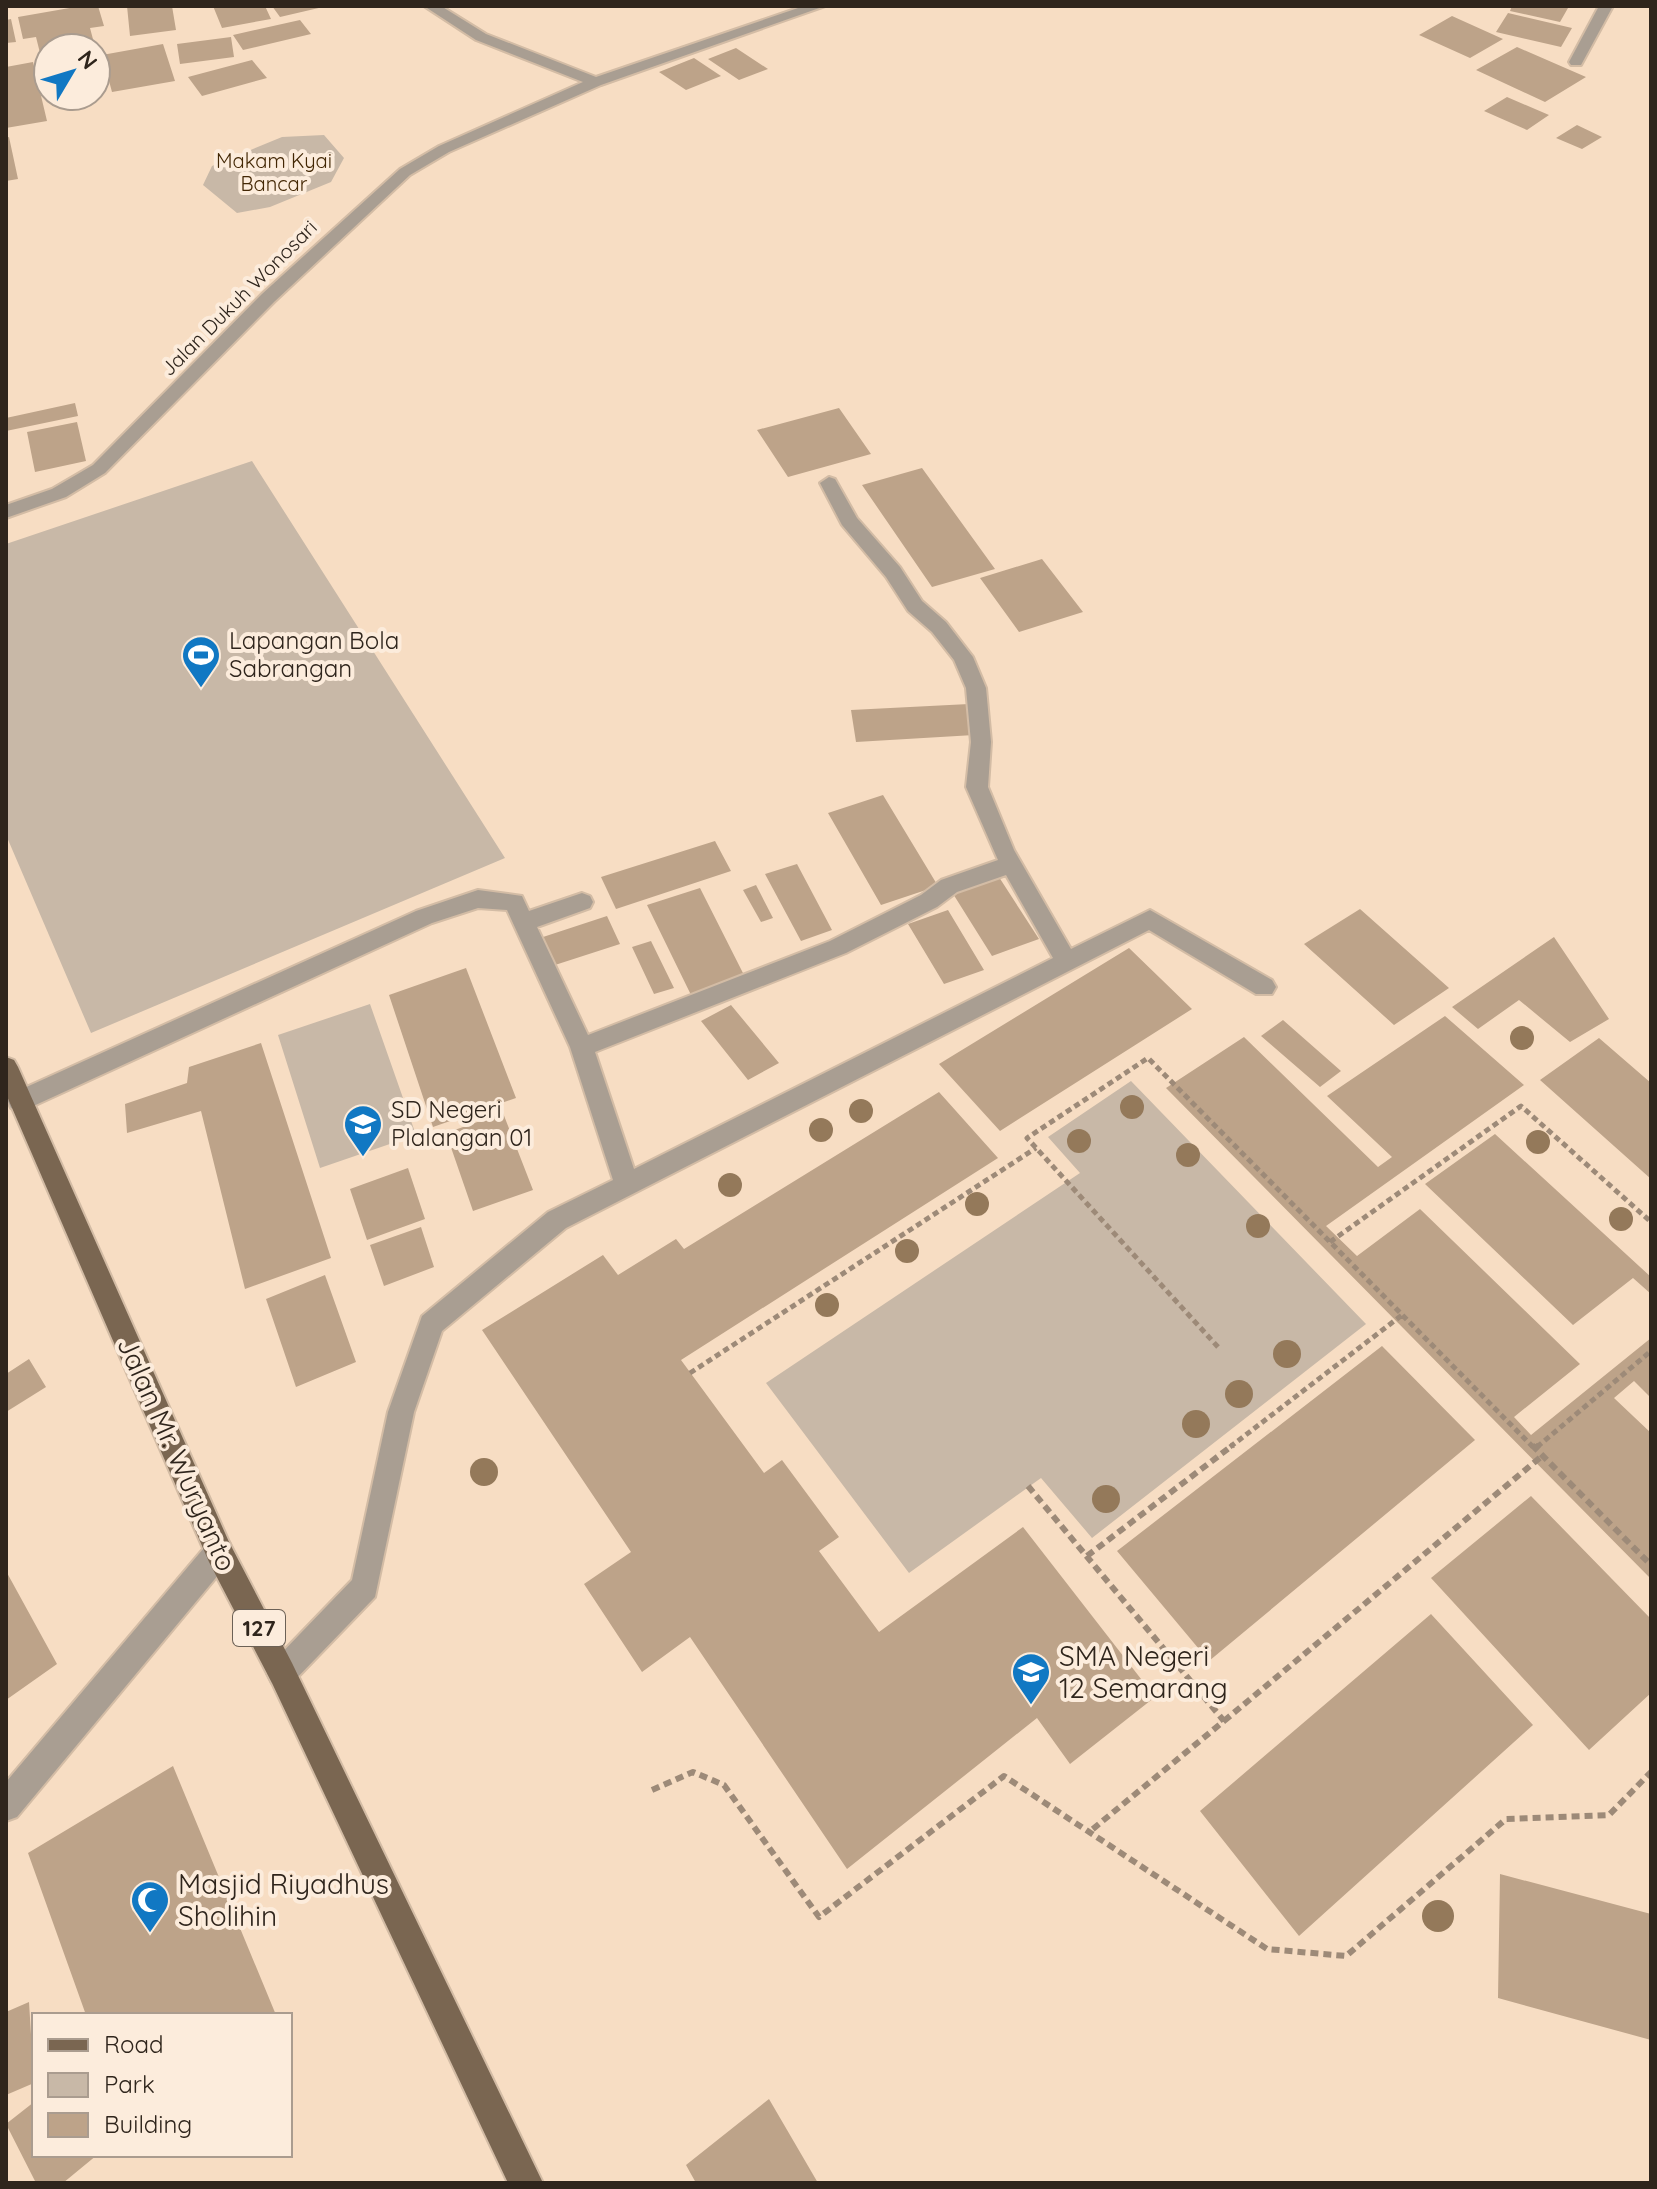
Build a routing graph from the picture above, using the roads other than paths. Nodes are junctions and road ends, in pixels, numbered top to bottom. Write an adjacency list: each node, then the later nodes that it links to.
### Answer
1 (431, 6): 5 (street)
2 (818, 6): 5 (street, Jalan Dukuh Wonosari)
3 (1606, 6): 4 (street)
4 (1576, 62)
5 (596, 82): 7 (street, Jalan Dukuh Wonosari)
6 (829, 483): 8 (street)
7 (6, 512)
8 (1012, 864): 11 (street); 13 (street)
9 (582, 902): 10 (street)
10 (524, 922): 13 (street); 14 (street)
11 (1066, 960): 12 (street); 15 (street)
12 (1264, 987)
13 (582, 1047): 15 (street)
14 (11, 1084): 16 (main road, Jalan Mr. Wuryanto / 127)
15 (627, 1185): 17 (street)
16 (219, 1552): 17 (main road, Jalan Mr. Wuryanto / 127); 18 (street)
17 (282, 1673): 19 (main road, Jalan Mr. Wuryanto / 127)
18 (6, 1806)
19 (526, 2183)

